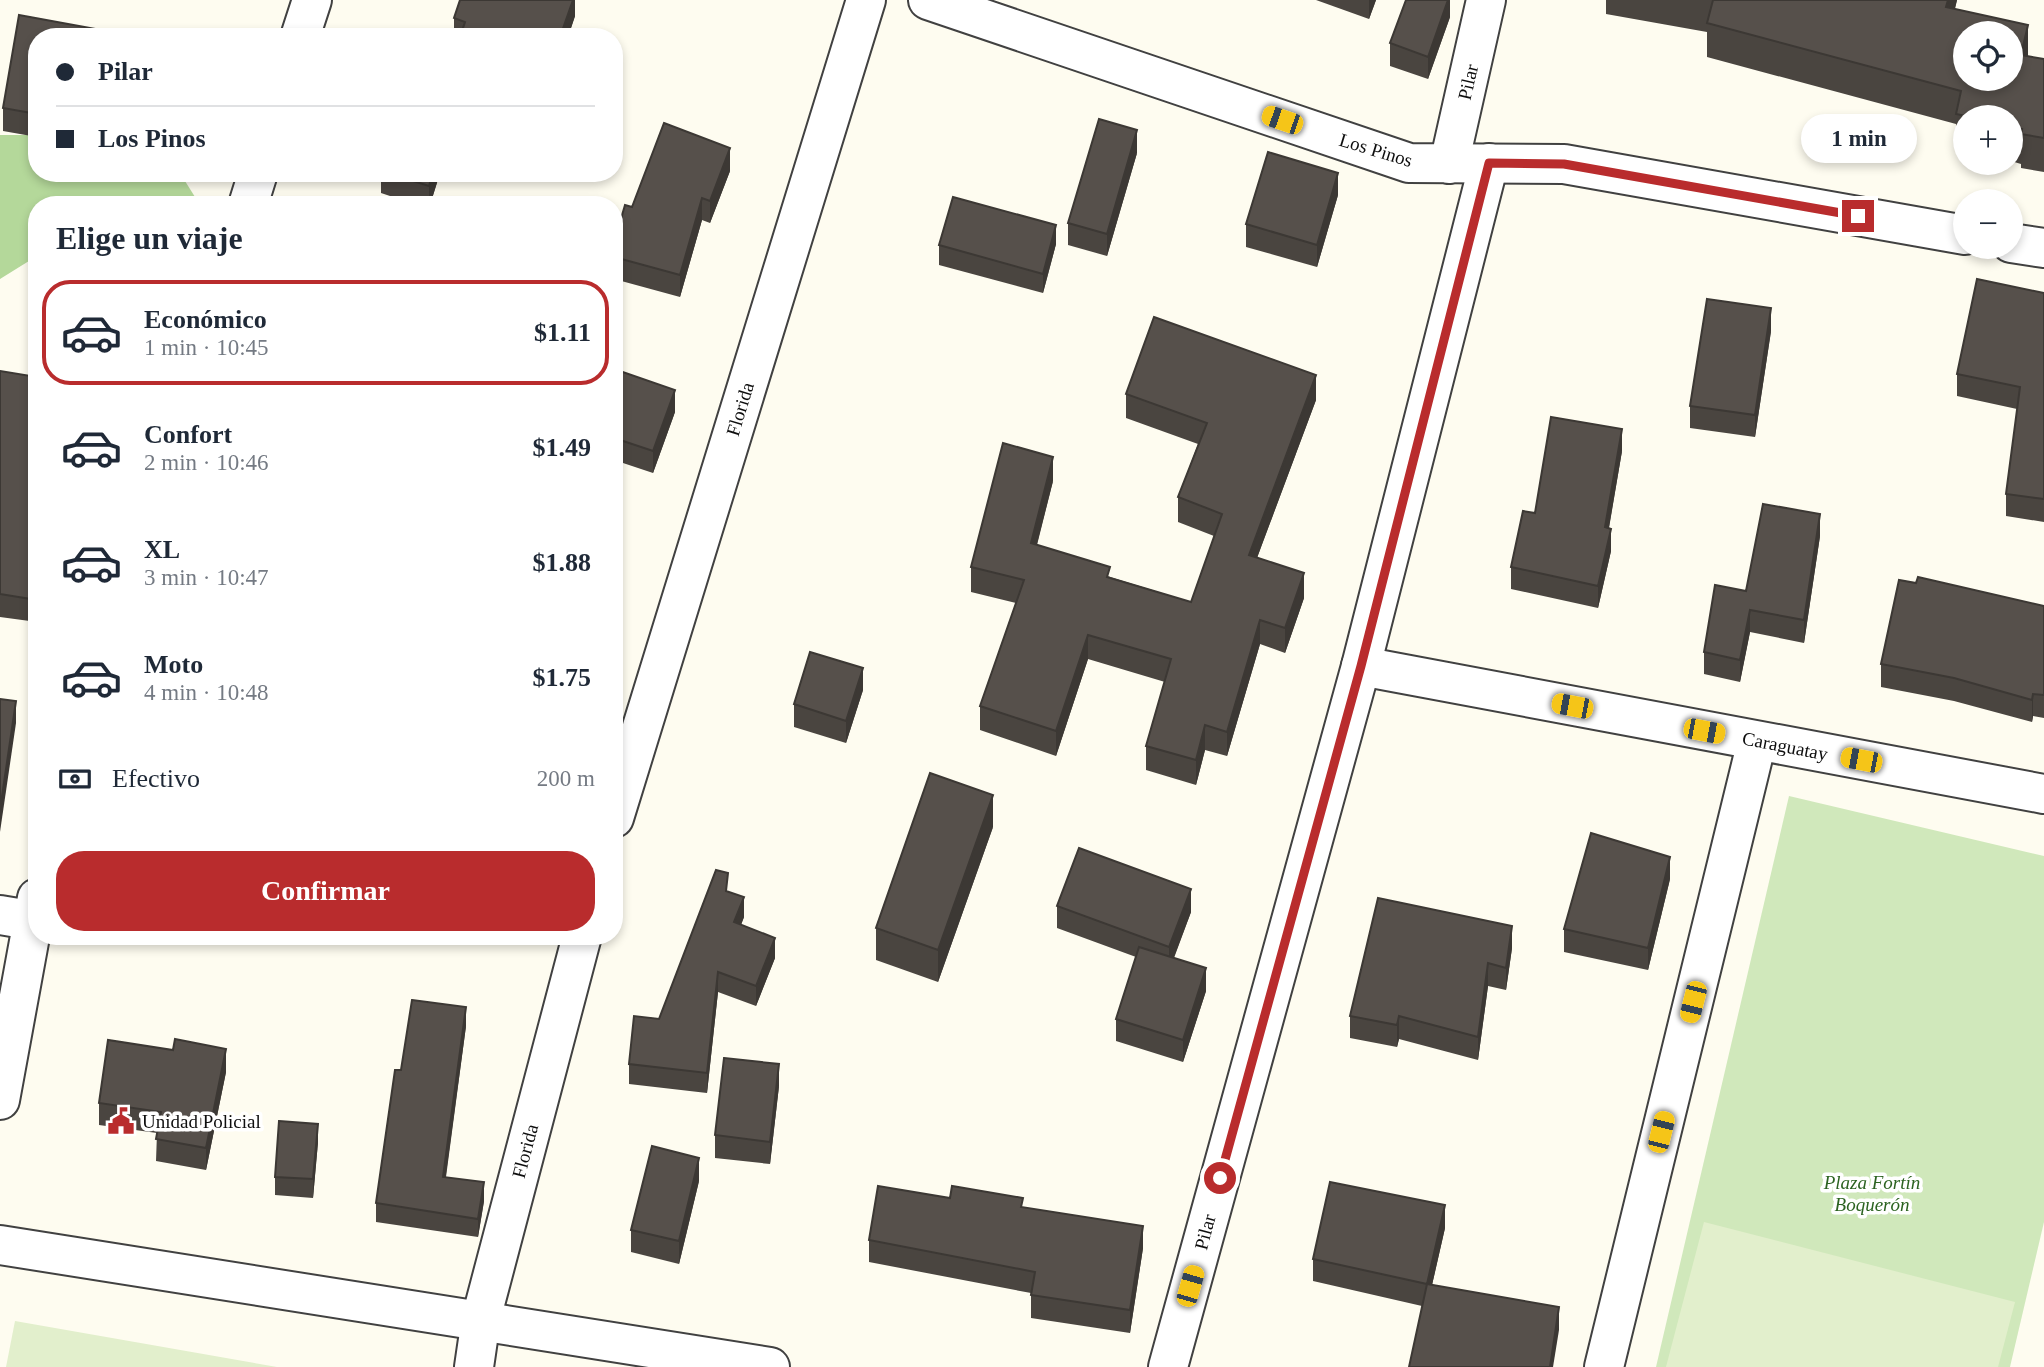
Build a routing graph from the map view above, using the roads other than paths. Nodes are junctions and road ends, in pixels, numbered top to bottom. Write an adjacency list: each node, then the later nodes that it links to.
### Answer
1 (312, 0): 5 (street)
2 (866, 0): 13 (street, Florida)
3 (928, 0): 7 (street, Los Pinos)
4 (1486, 0): 7 (street, Pilar)
5 (303, 28)
6 (1489, 163): 7 (street, Los Pinos); 8 (street, Los Pinos); 11 (street, Pilar)
7 (1449, 164)
8 (1953, 232)
9 (2023, 245): 10 (street)
10 (2044, 248)
11 (1361, 666): 12 (street, Caraguatay); 22 (street, Pilar)
12 (1757, 741): 14 (street, Caraguatay); 23 (street)
13 (623, 789)
14 (2044, 794)
15 (22, 911): 17 (street)
16 (580, 945): 19 (street, Florida)
17 (0, 1100)
18 (0, 1245): 19 (street)
19 (481, 1319): 20 (street, Florida); 21 (street)
20 (474, 1367)
21 (770, 1367)
22 (1168, 1367)
23 (1604, 1367)

